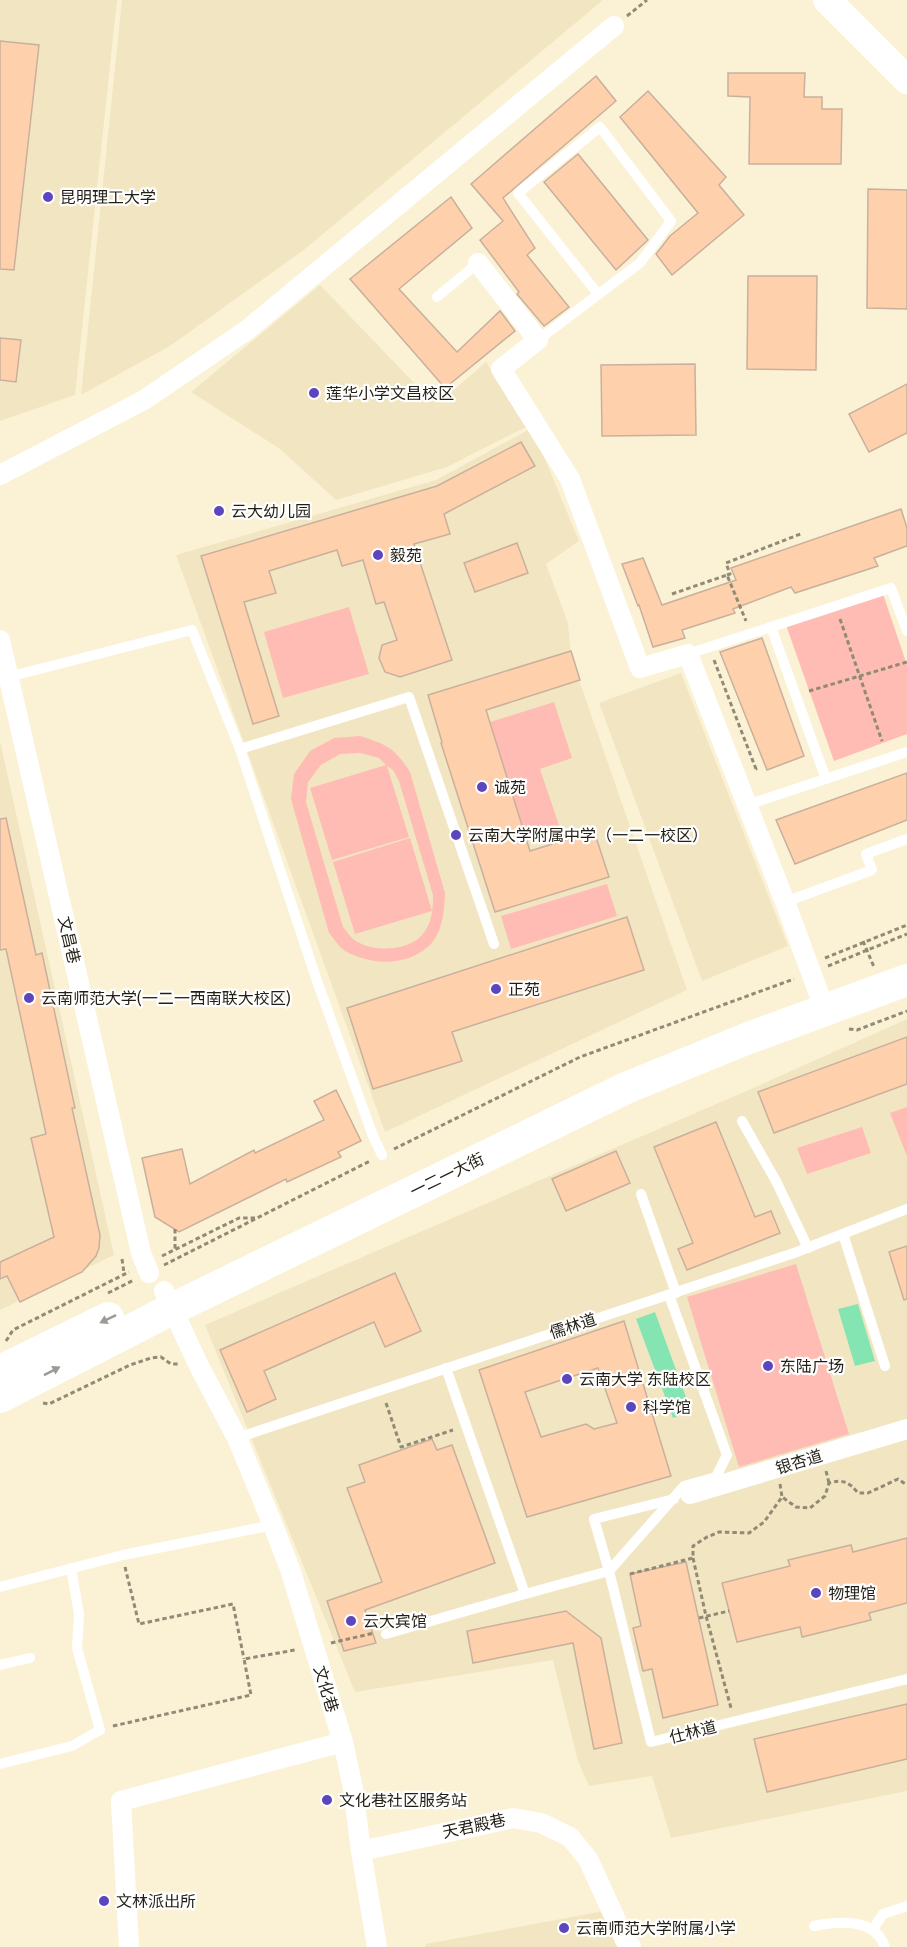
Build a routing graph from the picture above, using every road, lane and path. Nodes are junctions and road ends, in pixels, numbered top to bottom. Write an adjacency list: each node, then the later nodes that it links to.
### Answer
1 (646, 0): 3 (path)
2 (827, 0): 4 (main road)
3 (614, 26): 9 (street)
4 (907, 80)
5 (478, 263): 7 (lane); 8 (street)
6 (598, 294): 6 (lane); 8 (lane)
7 (437, 297)
8 (538, 340): 18 (street)
9 (0, 474)
10 (803, 533): 11 (path)
11 (727, 576): 12 (path); 16 (path)
12 (672, 594)
13 (836, 606): 14 (lane); 15 (lane); 20 (path)
14 (771, 627): 16 (lane); 22 (lane)
15 (907, 631)
16 (752, 633): 18 (lane)
17 (0, 640): 21 (street, 文昌巷)
18 (688, 654): 27 (street)
19 (907, 662): 20 (path)
20 (860, 676): 22 (path); 23 (path)
21 (8, 677): 24 (lane); 48 (street, 文昌巷)
22 (795, 695): 26 (lane)
23 (882, 741)
24 (240, 749): 32 (lane); 40 (lane)
25 (907, 752): 26 (lane)
26 (826, 779): 27 (lane)
27 (747, 805): 29 (street)
28 (907, 838): 29 (lane)
29 (786, 902): 36 (street)
30 (905, 925): 33 (path)
31 (907, 934): 36 (path)
32 (494, 944)
33 (828, 955)
34 (907, 958): 36 (main road, 一二一大街)
35 (907, 980): 48 (main road, 一二一大街)
36 (815, 983): 40 (path); 48 (main road, 一二一大街)
37 (907, 1011): 38 (path)
38 (857, 1030)
39 (742, 1120): 46 (lane)
40 (382, 1155): 43 (path)
41 (641, 1194): 49 (lane)
42 (907, 1209): 45 (lane, 儒林道)
43 (257, 1218): 47 (path); 48 (path)
44 (175, 1229): 47 (path)
45 (843, 1234): 46 (lane, 儒林道); 55 (lane)
46 (808, 1248): 49 (lane, 儒林道)
47 (175, 1249): 48 (path)
48 (155, 1280): 50 (path); 53 (main road, 一二一大街, one-way to 53); 53 (path); 54 (street, 文化巷); 58 (main road, 一二一大街, one-way to 48)
49 (672, 1294): 56 (lane, 儒林道); 64 (lane)
50 (98, 1297)
51 (16, 1337): 53 (path)
52 (0, 1345): 53 (path)
53 (3, 1357)
54 (199, 1366): 59 (path); 62 (street, 文化巷)
55 (885, 1366)
56 (446, 1368): 57 (lane, 儒林道); 60 (lane)
57 (381, 1390): 60 (path); 62 (lane, 儒林道)
58 (0, 1397)
59 (40, 1403)
60 (466, 1426): 72 (lane)
61 (907, 1429): 64 (street, 银杏道)
62 (237, 1438): 65 (street, 文化巷)
63 (907, 1485): 67 (path)
64 (682, 1496): 69 (lane); 69 (lane)
65 (273, 1525): 66 (lane); 77 (street, 文化巷)
66 (123, 1555): 68 (lane); 79 (path)
67 (693, 1558): 70 (path); 74 (path)
68 (72, 1568): 71 (lane); 83 (lane)
69 (609, 1571): 72 (lane); 82 (lane, 仕林道)
70 (630, 1574)
71 (0, 1587)
72 (525, 1594): 76 (lane)
73 (729, 1611): 74 (path)
74 (706, 1616): 75 (path); 82 (path)
75 (699, 1618)
76 (386, 1634): 77 (path)
77 (313, 1646): 79 (path); 84 (street, 文化巷)
78 (30, 1658): 80 (lane)
79 (244, 1659): 83 (path)
80 (0, 1665)
81 (907, 1679): 82 (lane, 仕林道)
82 (735, 1722)
83 (100, 1730): 85 (lane)
84 (343, 1742): 86 (street); 90 (street)
85 (0, 1764)
86 (361, 1851): 91 (street); 92 (street, 天君殿巷)
87 (907, 1906): 89 (lane)
88 (814, 1926): 89 (lane)
89 (873, 1929): 93 (lane)
90 (129, 1947)
91 (378, 1947)
92 (631, 1947)
93 (885, 1947)

